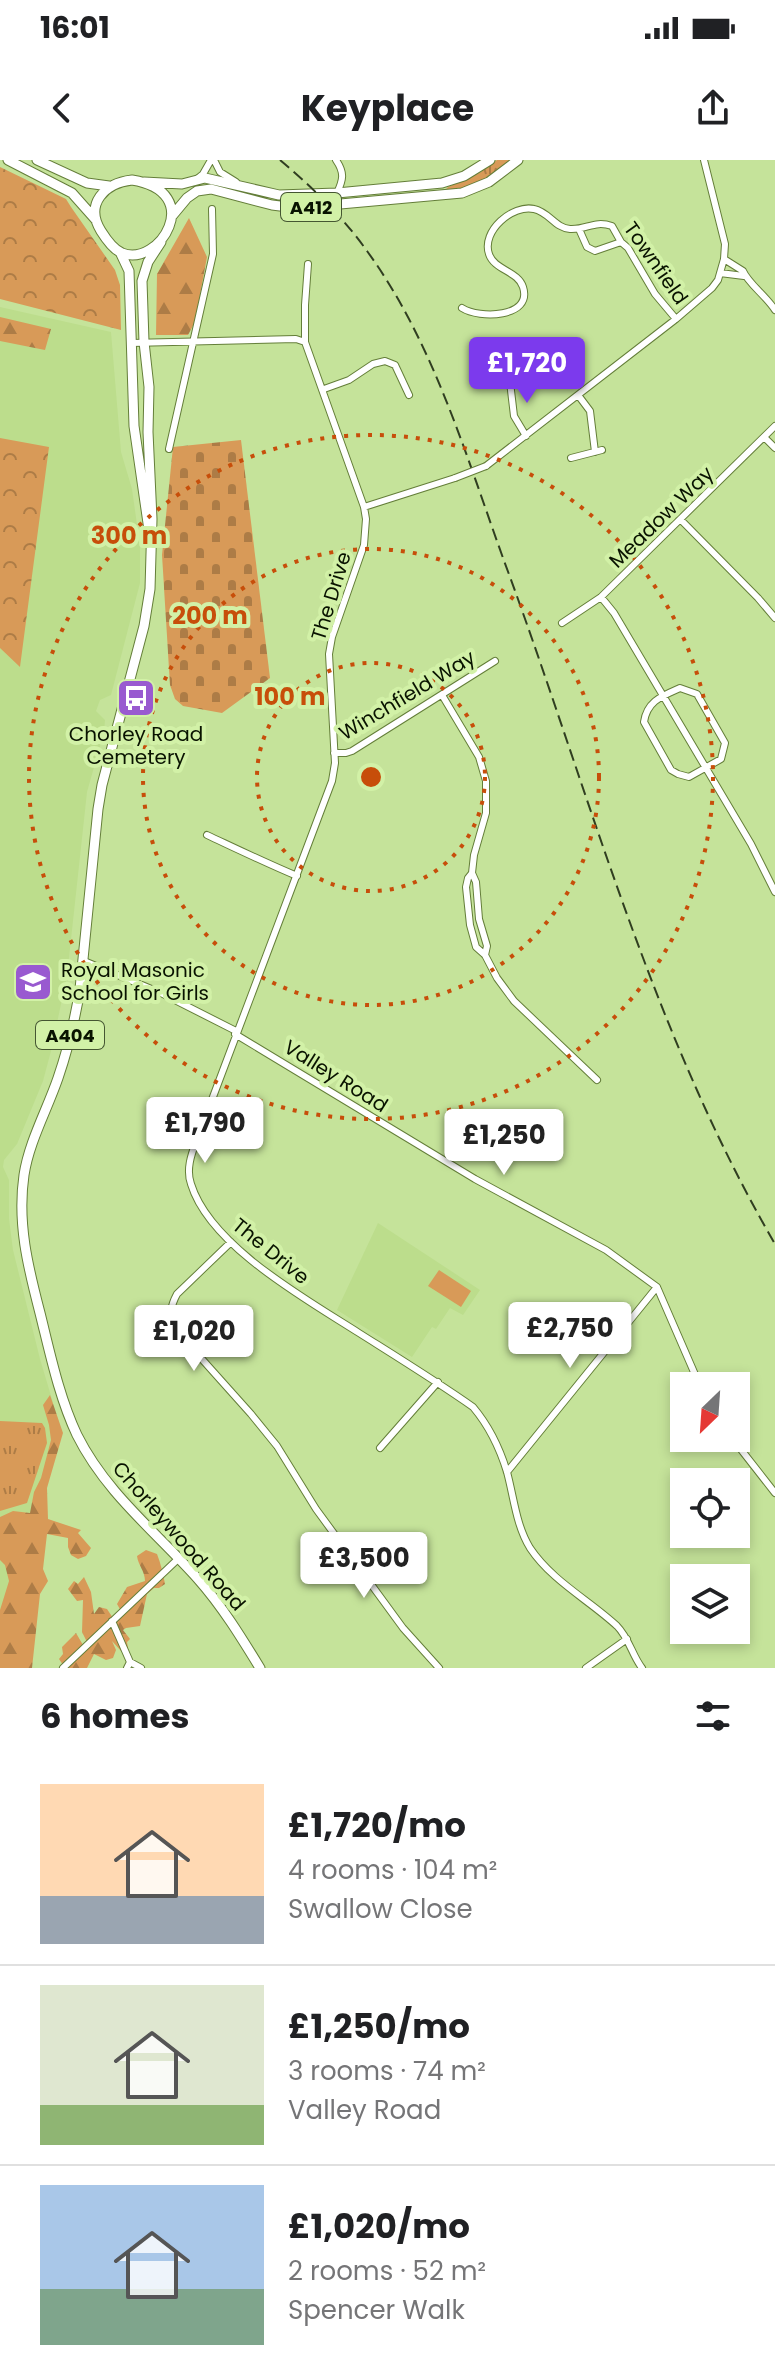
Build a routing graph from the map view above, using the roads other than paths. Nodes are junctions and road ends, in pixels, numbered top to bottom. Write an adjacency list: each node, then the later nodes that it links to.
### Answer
1 (8, 160): 17 (main road)
2 (37, 160): 10 (main road)
3 (54, 160): 10 (street)
4 (212, 160): 9 (street); 13 (street)
5 (336, 160): 14 (street)
6 (490, 160): 14 (main road, A412)
7 (518, 160): 16 (main road, A412)
8 (704, 160): 22 (street)
9 (197, 179): 11 (main road, A412); 13 (main road, A412)
10 (82, 180): 12 (main road)
11 (144, 182): 12 (main road); 16 (main road)
12 (109, 186): 17 (main road)
13 (245, 187): 14 (main road, A412)
14 (337, 193)
15 (212, 209): 29 (street)
16 (172, 216): 19 (main road)
17 (96, 220): 21 (main road)
18 (579, 229): 20 (street, Townfield); 20 (street); 26 (street, Townfield)
19 (161, 242): 21 (main road); 30 (main road, A404)
20 (621, 242): 28 (street, Townfield)
21 (120, 252): 32 (main road, A404)
22 (724, 259): 24 (street); 25 (street)
23 (308, 264): 31 (street)
24 (720, 273): 25 (street); 28 (street)
25 (744, 276): 27 (street)
26 (462, 308)
27 (775, 310)
28 (676, 319): 36 (street)
29 (194, 341): 30 (street); 31 (street); 41 (street)
30 (144, 342): 32 (street); 45 (main road, A404)
31 (305, 342): 34 (street, The Drive)
32 (131, 343): 45 (main road, A404)
33 (510, 382): 38 (street)
34 (324, 389): 35 (street); 43 (street, The Drive)
35 (409, 395)
36 (578, 395): 38 (street); 42 (street)
37 (775, 426): 39 (street, Meadow Way)
38 (526, 436): 43 (street, bridge)
39 (765, 438): 40 (street); 44 (street, Meadow Way)
40 (775, 448)
41 (169, 449)
42 (571, 458)
43 (364, 507): 52 (street, The Drive)
44 (681, 520): 46 (street, Meadow Way); 47 (street)
45 (151, 537): 57 (main road, Chorleywood Road / A404)
46 (601, 597): 48 (street, Meadow Way); 51 (street)
47 (775, 618)
48 (562, 623)
49 (495, 661): 50 (street, Winchfield Way)
50 (442, 695): 52 (street, Winchfield Way); 59 (street)
51 (663, 696): 53 (street); 53 (street); 53 (street)
52 (334, 753): 55 (street, The Drive)
53 (706, 769): 56 (street)
54 (207, 835): 55 (street)
55 (297, 876): 58 (street, The Drive)
56 (775, 892)
57 (84, 961): 58 (street, Valley Road); 68 (main road, Chorleywood Road / A404)
58 (236, 1032): 60 (street, The Drive); 61 (street, Valley Road)
59 (597, 1080)
60 (231, 1242): 63 (street, The Drive); 75 (street)
61 (657, 1287): 62 (street); 66 (street)
62 (694, 1372)
63 (438, 1382): 64 (street); 66 (street, The Drive)
64 (380, 1448)
65 (743, 1452): 67 (street)
66 (507, 1472): 70 (street, The Drive)
67 (775, 1493)
68 (178, 1559): 69 (street); 74 (main road, Chorleywood Road / A404)
69 (112, 1621): 71 (street); 72 (street)
70 (627, 1639): 76 (street); 77 (street, The Drive)
71 (128, 1665): 73 (street)
72 (63, 1668)
73 (141, 1668)
74 (260, 1668)
75 (439, 1668)
76 (586, 1668)
77 (642, 1668)

